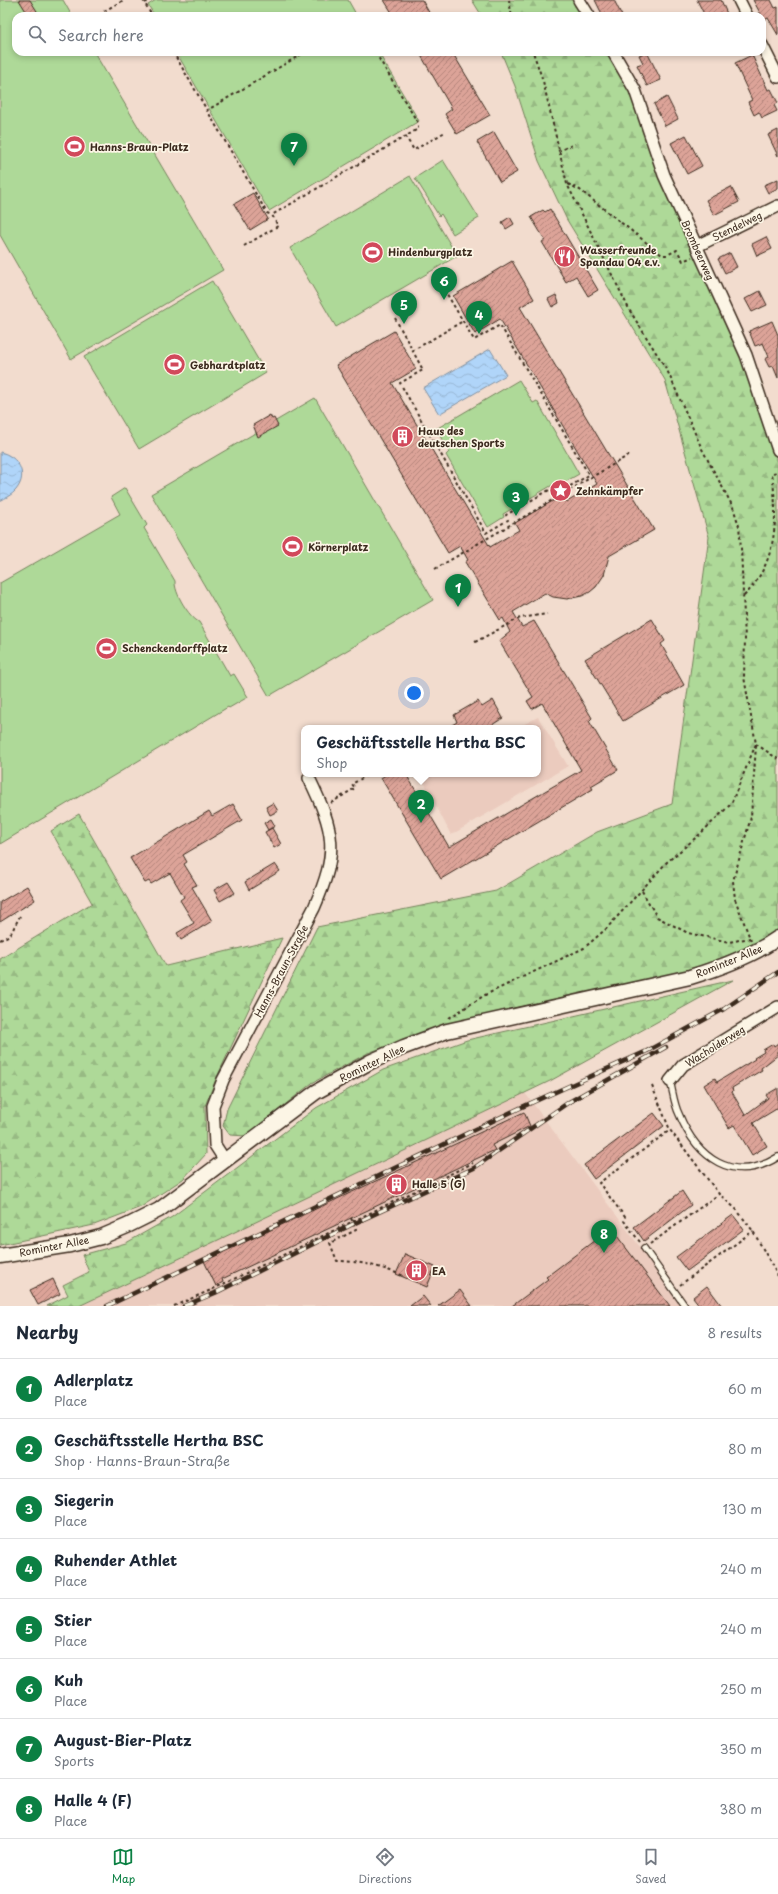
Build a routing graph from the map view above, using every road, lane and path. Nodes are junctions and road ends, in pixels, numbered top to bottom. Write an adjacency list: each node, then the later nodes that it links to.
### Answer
1 (124, 0): 7 (path)
2 (150, 0): 6 (path)
3 (509, 0): 9 (path)
4 (578, 0): 10 (street)
5 (739, 0): 11 (street)
6 (144, 1): 8 (path)
7 (104, 11)
8 (150, 12)
9 (511, 12)
10 (586, 12)
11 (745, 12)
12 (766, 54): 18 (street)
13 (175, 56): 19 (path)
14 (298, 56): 19 (path)
15 (377, 56): 21 (path)
16 (534, 56): 23 (path)
17 (615, 56): 28 (street, Brombeerweg)
18 (778, 77)
19 (206, 111): 26 (path)
20 (445, 132): 21 (path)
21 (405, 136): 26 (path)
22 (575, 144): 23 (path)
23 (558, 151): 24 (path)
24 (567, 184): 28 (path); 41 (path)
25 (778, 206): 28 (street, Stendelweg)
26 (272, 215): 27 (path)
27 (244, 246)
28 (696, 251): 33 (street, Brombeerweg)
29 (444, 290): 31 (path)
30 (395, 318): 32 (path)
31 (463, 322): 32 (path); 36 (path)
32 (412, 351): 38 (path)
33 (778, 450)
34 (631, 454): 37 (path)
35 (778, 472): 41 (path)
36 (589, 475): 37 (path); 38 (path)
37 (591, 478): 39 (path)
38 (486, 533): 39 (path)
39 (487, 538): 40 (path)
40 (435, 569)
41 (744, 596): 44 (path)
42 (547, 614): 43 (path)
43 (475, 642)
44 (756, 744): 45 (path); 49 (path); 51 (path)
45 (778, 759)
46 (364, 777): 48 (path)
47 (309, 778): 48 (street, Hanns-Braun-Straße)
48 (324, 808): 61 (street, Hanns-Braun-Straße)
49 (642, 891): 51 (path); 56 (path)
50 (20, 916): 53 (path)
51 (750, 938): 54 (path)
52 (778, 938): 61 (street, Rominter Allee)
53 (0, 940)
54 (751, 942)
55 (778, 1007): 57 (street, Wacholderweg)
56 (448, 1018)
57 (670, 1081): 60 (lane, Wacholderweg)
58 (652, 1086): 59 (path)
59 (670, 1130): 63 (path); 66 (path)
60 (778, 1157)
61 (224, 1159): 67 (street, Rominter Allee)
62 (473, 1163): 64 (path)
63 (719, 1194): 65 (path); 66 (path)
64 (351, 1220): 68 (path); 71 (path)
65 (752, 1231): 69 (path); 70 (path)
66 (644, 1248): 70 (lane)
67 (0, 1256)
68 (404, 1276)
69 (778, 1276)
70 (674, 1290): 73 (lane)
71 (178, 1305): 72 (path)
72 (174, 1306)
73 (685, 1306)

